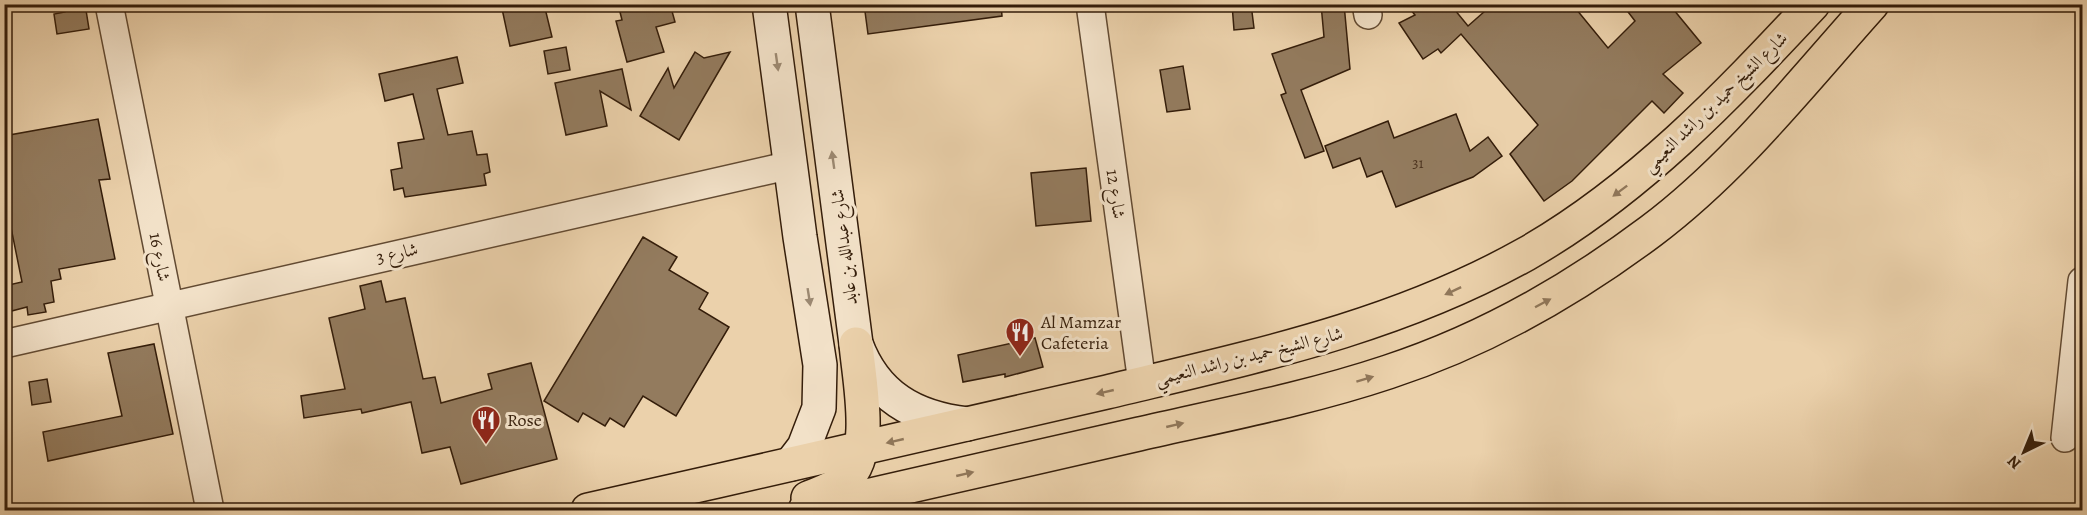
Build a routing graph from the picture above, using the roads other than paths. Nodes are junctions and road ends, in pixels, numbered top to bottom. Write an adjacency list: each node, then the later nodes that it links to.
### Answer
1 (109, 4): 11 (street, شارع 16)
2 (769, 4): 7 (main road, one-way to 7)
3 (812, 4): 8 (main road, شارع عبدالله بن عابد, one-way to 3)
4 (1090, 4): 14 (street, شارع 12)
5 (1872, 4): 22 (main road, one-way to 5)
6 (1803, 12): 14 (main road, شارع الشيخ حميد بن راشد النعيمي, one-way to 14)
7 (791, 165): 9 (main road); 11 (street, شارع 3)
8 (843, 233): 9 (main road); 13 (main road, شارع عبدالله بن عابد)
9 (800, 237): 18 (main road, one-way to 18)
10 (2082, 281): 16 (street)
11 (169, 305): 12 (street, شارع 3); 19 (street, شارع 16)
12 (4, 344)
13 (856, 344): 15 (main road, شارع عبدالله بن عابد); 17 (main road)
14 (1142, 383): 15 (main road, شارع الشيخ حميد بن راشد النعيمي, one-way to 15)
15 (967, 424): 17 (main road, شارع الشيخ حميد بن راشد النعيمي, one-way to 17)
16 (2065, 438)
17 (862, 448): 18 (main road, شارع الشيخ حميد بن راشد النعيمي); 21 (main road)
18 (791, 464): 20 (main road, شارع الشيخ حميد بن راشد النعيمي)
19 (210, 510)
20 (588, 510)
21 (786, 510)
22 (805, 510)

